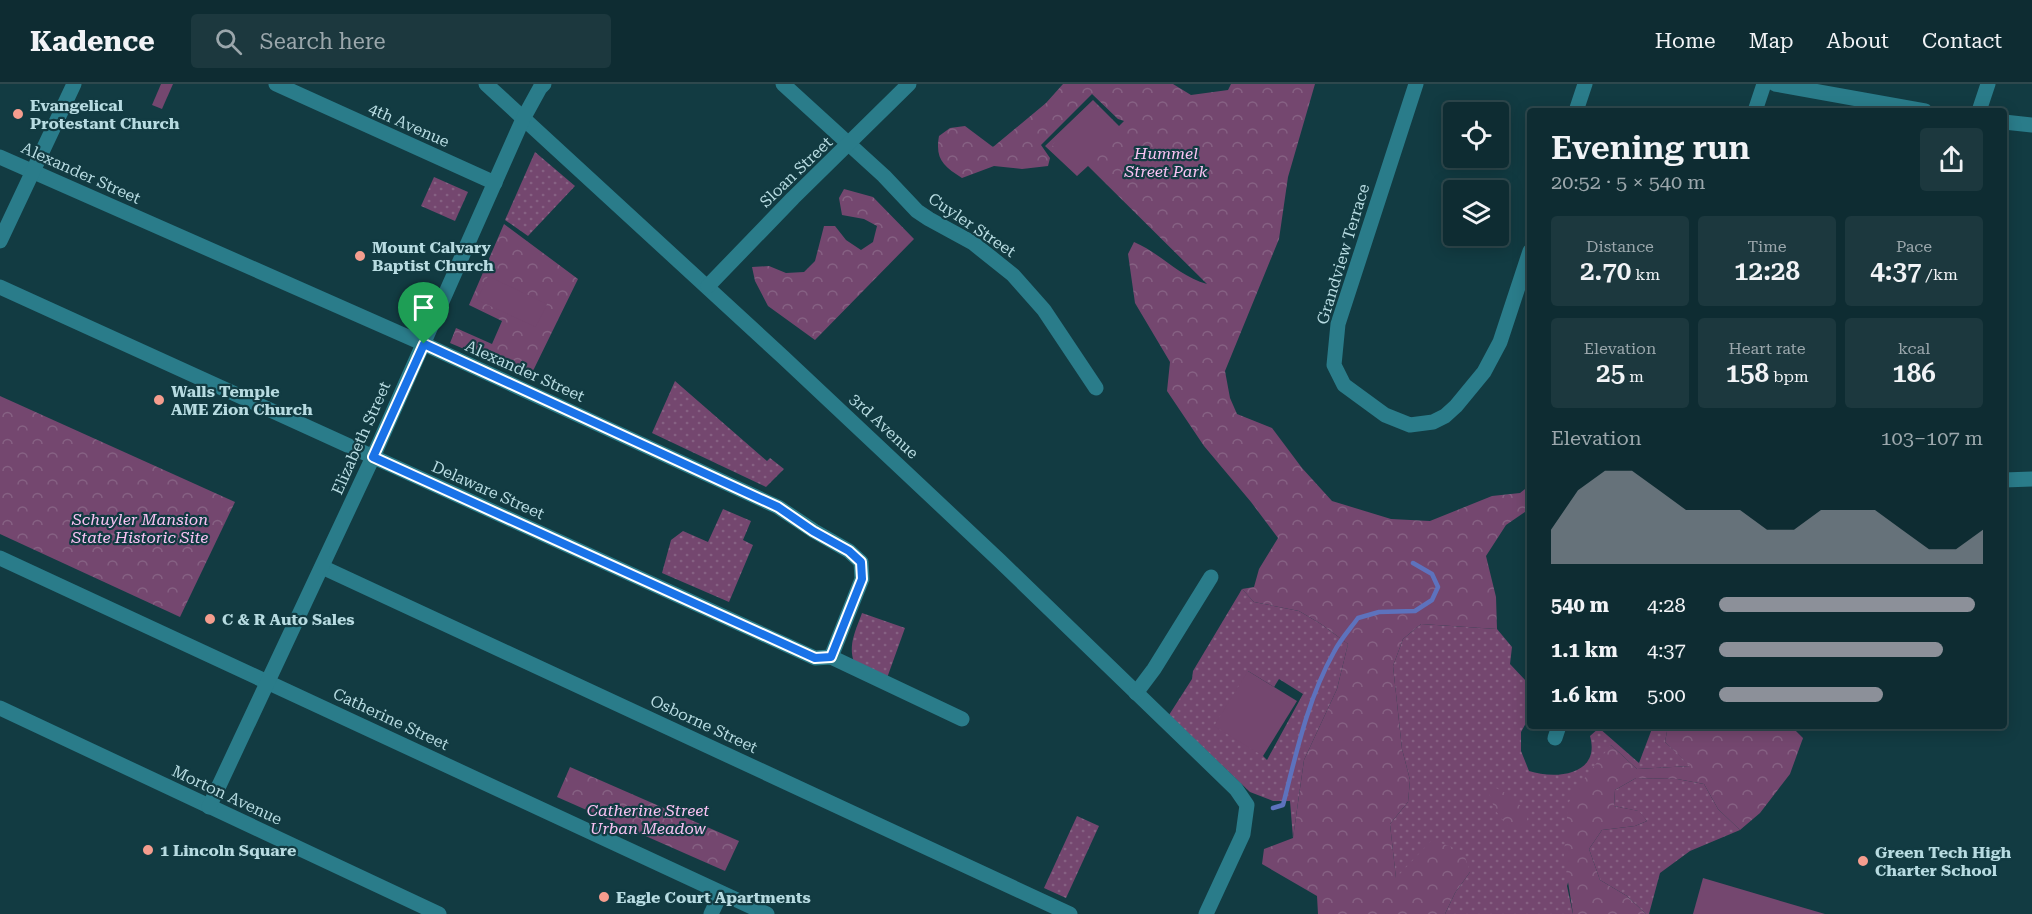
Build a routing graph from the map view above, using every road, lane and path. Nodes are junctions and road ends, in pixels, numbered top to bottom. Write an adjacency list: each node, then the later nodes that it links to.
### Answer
1 (74, 84): 22 (street)
2 (276, 84): 23 (street, 4th Avenue)
3 (486, 84): 17 (street, 3rd Avenue)
4 (544, 84): 17 (street, Elizabeth Street)
5 (783, 84): 20 (street, Cuyler Street)
6 (909, 84): 20 (street, Sloan Street)
7 (1416, 84): 25 (street, Grandview Terrace)
8 (1585, 84): 13 (street)
9 (1764, 84): 14 (street)
10 (1775, 84): 12 (street)
11 (1988, 84): 16 (street)
12 (1827, 89): 15 (street)
13 (1577, 108)
14 (1756, 108)
15 (1912, 108)
16 (1980, 108)
17 (523, 119): 23 (street, Elizabeth Street); 26 (street, 3rd Avenue)
18 (2007, 122): 19 (street)
19 (2032, 125)
20 (849, 144): 26 (street, Sloan Street); 29 (street, Cuyler Street)
21 (0, 157): 22 (street, Alexander Street)
22 (33, 172): 24 (street); 28 (street, Alexander Street)
23 (495, 183): 28 (street, Elizabeth Street)
24 (0, 241)
25 (1527, 260)
26 (708, 286): 38 (street, 3rd Avenue)
27 (0, 287): 30 (street, Delaware Street)
28 (424, 344): 30 (street, Elizabeth Street); 36 (street, Alexander Street)
29 (1096, 388)
30 (373, 457): 34 (street, Elizabeth Street); 36 (street, Delaware Street)
31 (2032, 479): 32 (street)
32 (2007, 480)
33 (0, 558): 37 (street, Catherine Street)
34 (322, 567): 37 (street, Elizabeth Street); 46 (street, Osborne Street)
35 (1211, 577): 38 (street)
36 (831, 657): 40 (street, Delaware Street)
37 (269, 682): 41 (street, Elizabeth Street); 42 (street, Catherine Street)
38 (1136, 693): 47 (street, 3rd Avenue)
39 (0, 708): 41 (street, Morton Avenue)
40 (962, 718)
41 (209, 807): 43 (street, Morton Avenue)
42 (721, 893): 44 (street); 45 (street, Catherine Street)
43 (439, 914)
44 (711, 914)
45 (766, 914)
46 (1070, 914)
47 (1206, 914)

